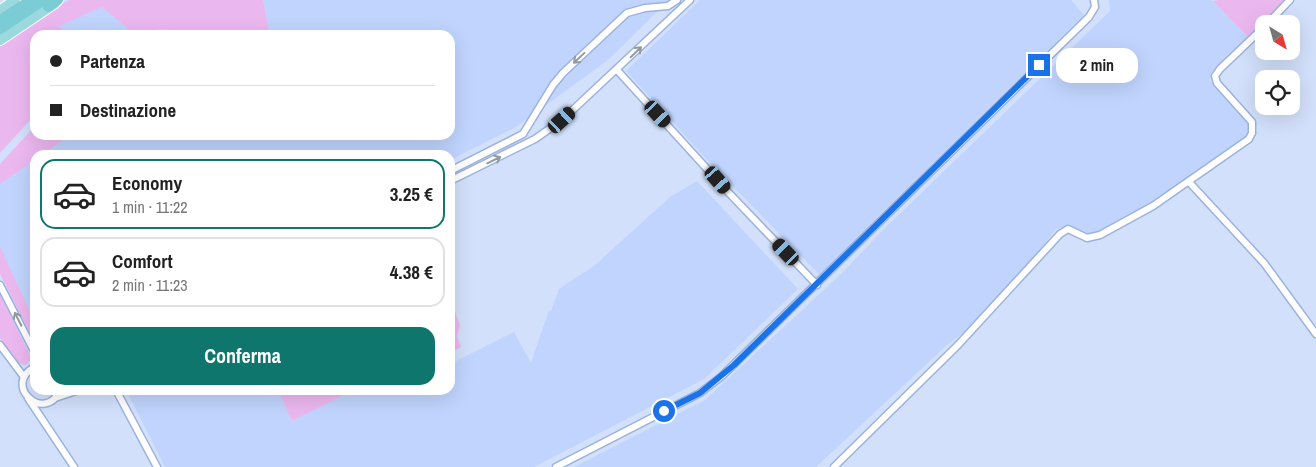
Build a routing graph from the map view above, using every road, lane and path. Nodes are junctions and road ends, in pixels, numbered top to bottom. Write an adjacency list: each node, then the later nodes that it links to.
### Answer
1 (15, 0): 9 (main road)
2 (31, 0): 11 (highway)
3 (59, 0): 8 (highway)
4 (677, 0): 16 (street, one-way to 16)
5 (690, 0): 15 (street, one-way to 5)
6 (1094, 0): 20 (street)
7 (1290, 0): 10 (street)
8 (46, 3): 12 (highway); 14 (main road)
9 (1, 10)
10 (1276, 15)
11 (0, 20)
12 (0, 29)
13 (1255, 36): 18 (street)
14 (0, 40)
15 (617, 70): 17 (street, one-way to 15); 20 (street)
16 (455, 168)
17 (455, 179)
18 (1189, 182): 21 (street); 34 (street)
19 (0, 285): 22 (street, one-way to 19)
20 (817, 285): 33 (street)
21 (1316, 334)
22 (30, 343)
23 (0, 345): 25 (street)
24 (30, 371): 25 (street)
25 (24, 378): 29 (street)
26 (57, 395): 30 (street)
27 (64, 395): 30 (street)
28 (119, 395): 32 (street)
29 (28, 398): 30 (street); 31 (street)
30 (55, 398)
31 (74, 467)
32 (157, 467)
33 (556, 467)
34 (834, 467)

